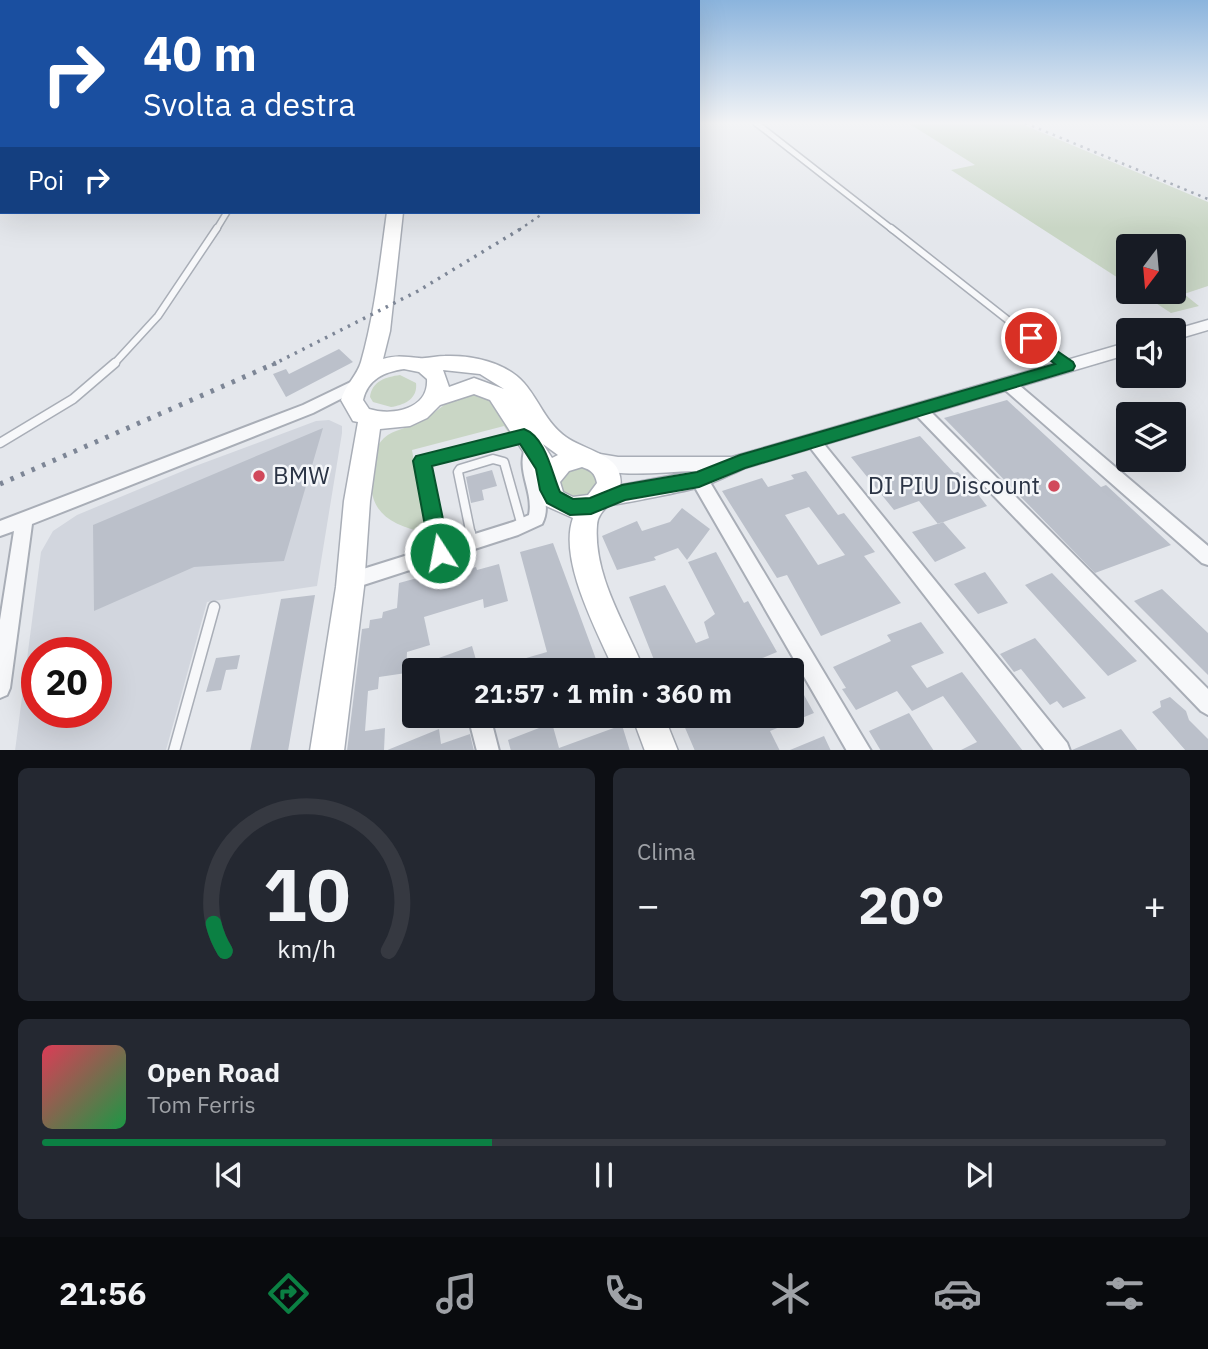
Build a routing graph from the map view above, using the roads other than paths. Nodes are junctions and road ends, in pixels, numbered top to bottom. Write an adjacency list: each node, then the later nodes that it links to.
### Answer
1 (801, 158): 9 (lane)
2 (226, 214): 19 (lane)
3 (395, 214): 5 (main road)
4 (1208, 325): 6 (street)
5 (380, 331): 10 (main road); 12 (main road)
6 (1186, 331)
7 (1116, 352): 9 (street)
8 (425, 365): 10 (main road); 12 (main road); 13 (main road)
9 (1068, 366): 11 (street)
10 (363, 378): 14 (street); 16 (main road)
11 (1008, 384): 15 (street); 30 (street)
12 (514, 386): 20 (main road)
13 (435, 399): 16 (main road); 17 (main road)
14 (308, 409): 16 (street); 25 (street)
15 (921, 411): 18 (street); 35 (street)
16 (362, 414): 31 (main road)
17 (528, 442): 23 (main road); 26 (street); 29 (lane)
18 (814, 442): 21 (street); 43 (street)
19 (0, 443)
20 (587, 459): 21 (street); 23 (main road); 24 (main road)
21 (740, 462): 22 (street)
22 (699, 479): 24 (street); 42 (street)
23 (548, 482): 24 (main road)
24 (596, 503): 33 (main road)
25 (24, 520): 27 (street); 34 (street)
26 (522, 526): 28 (street); 28 (lane)
27 (0, 530)
28 (472, 543): 29 (street)
29 (440, 553): 31 (street)
30 (1208, 557)
31 (351, 581): 39 (main road)
32 (214, 607): 38 (lane)
33 (624, 658)
34 (0, 688)
35 (1208, 704)
36 (482, 728): 40 (street)
37 (653, 728): 41 (main road)
38 (174, 750)
39 (327, 750)
40 (488, 750)
41 (662, 750)
42 (859, 750)
43 (1058, 750)

